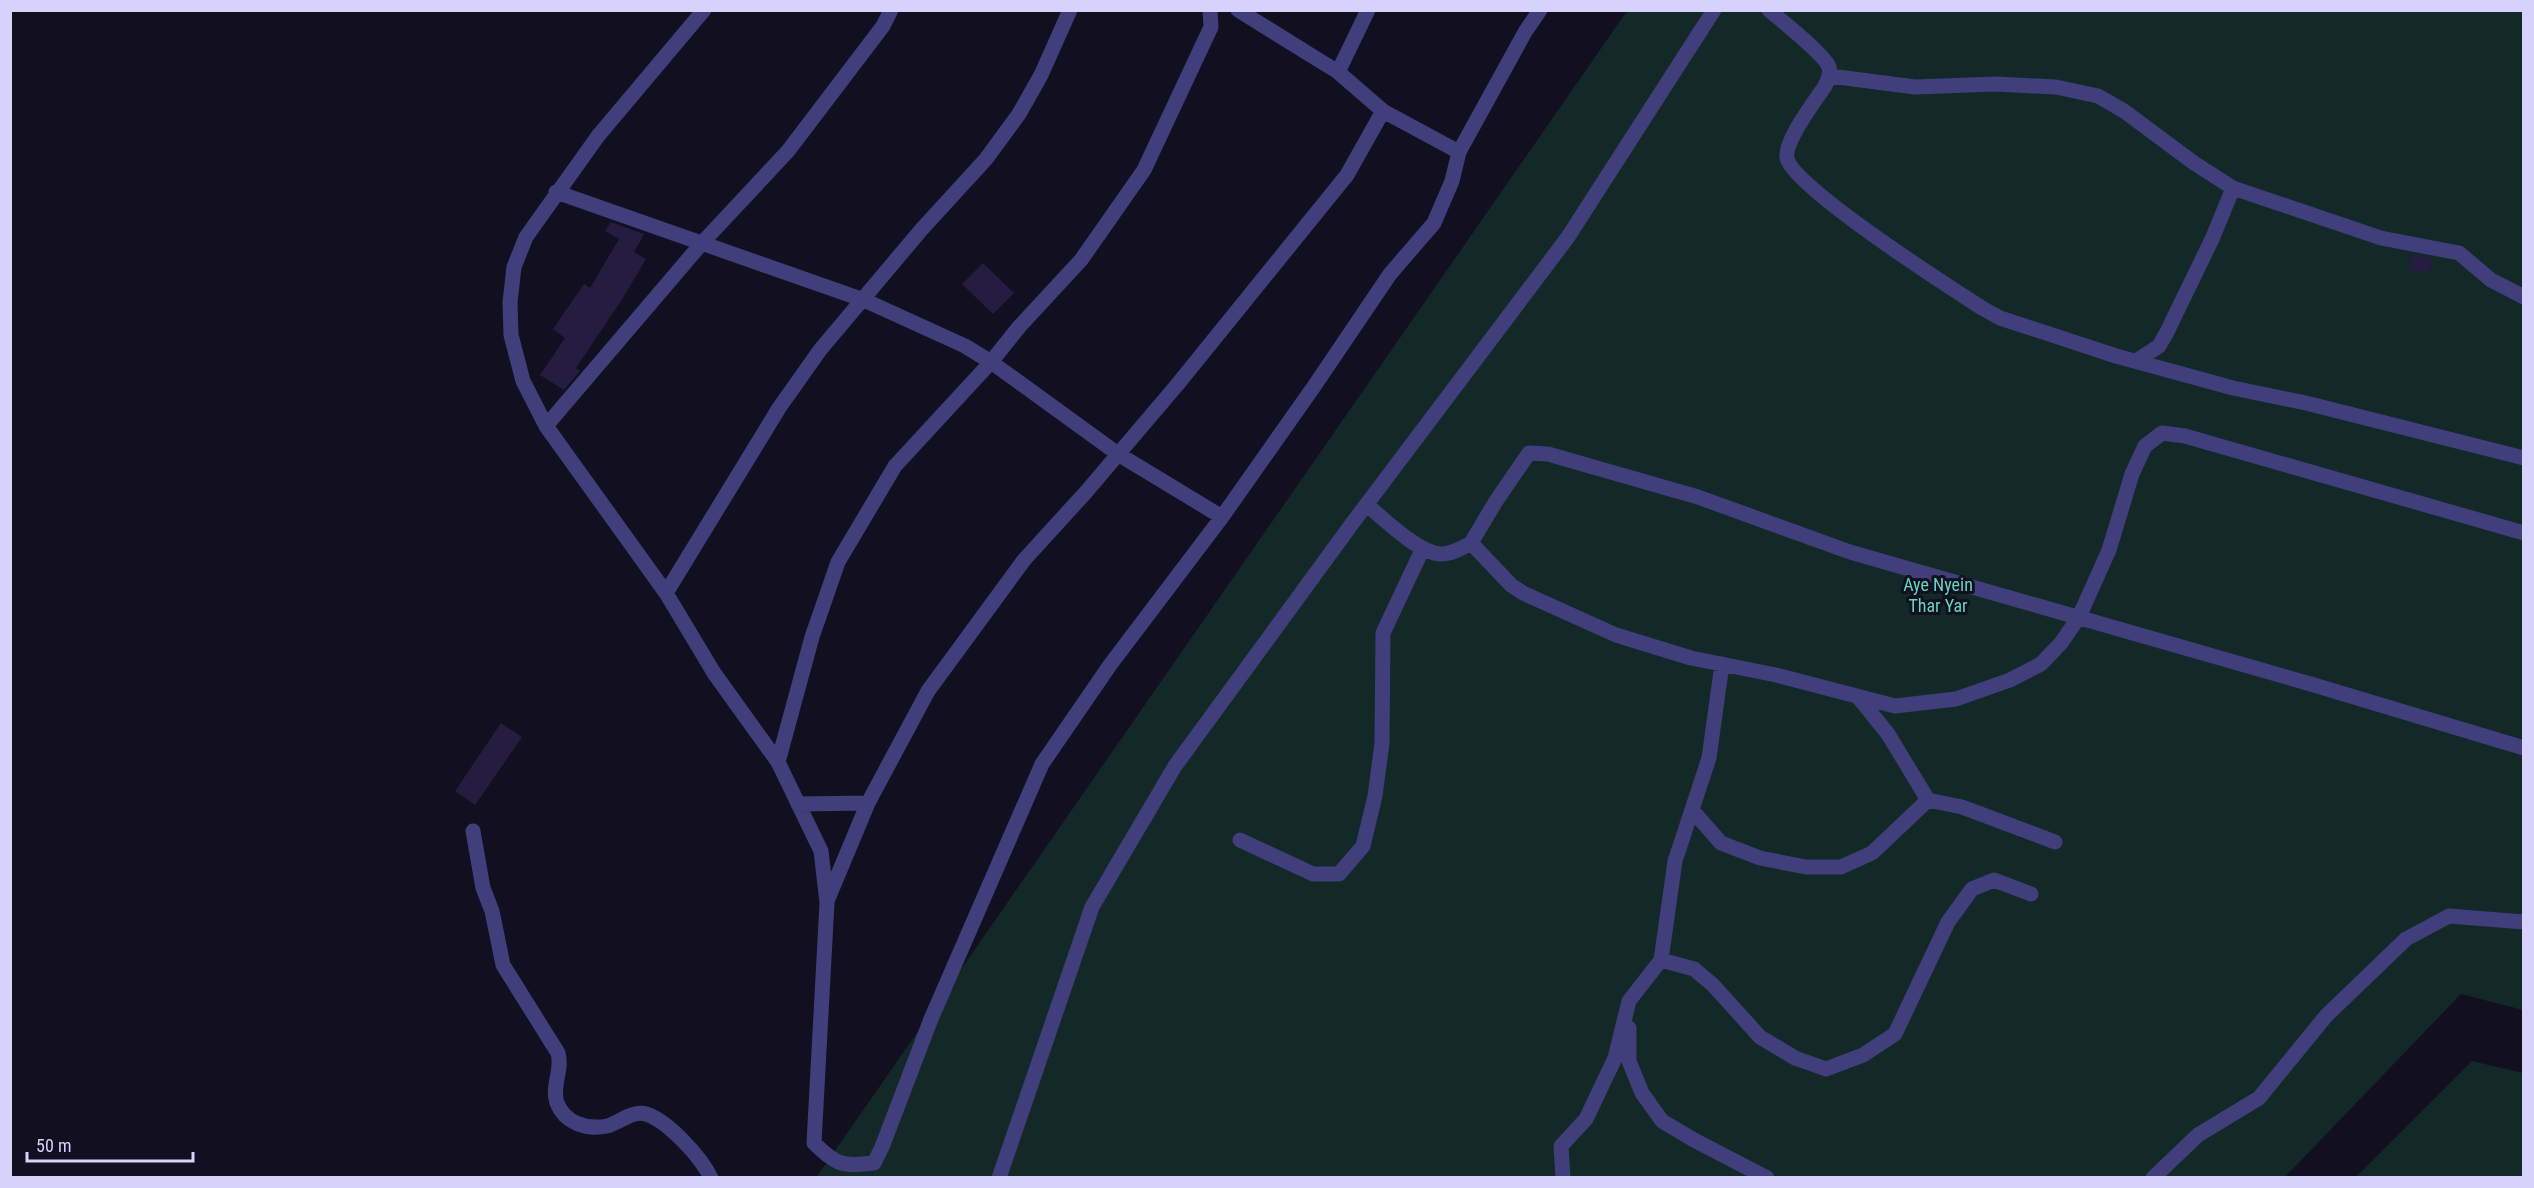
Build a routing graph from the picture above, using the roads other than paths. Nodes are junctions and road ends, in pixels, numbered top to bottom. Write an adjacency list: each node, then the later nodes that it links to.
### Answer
1 (704, 10): 15 (street)
2 (891, 10): 16 (street)
3 (1070, 10): 18 (street)
4 (1210, 10): 20 (street)
5 (1238, 10): 10 (street)
6 (1368, 10): 10 (street)
7 (1540, 10): 13 (street)
8 (1714, 10): 24 (street)
9 (1769, 10): 11 (street)
10 (1338, 72): 12 (street)
11 (1830, 76): 14 (street); 19 (street)
12 (1383, 111): 13 (street); 22 (street)
13 (1459, 152): 25 (street)
14 (2232, 188): 17 (street); 19 (street)
15 (556, 192): 16 (street); 21 (street)
16 (702, 243): 18 (street); 21 (street)
17 (2523, 297)
18 (864, 300): 20 (street); 29 (street)
19 (2136, 361): 23 (street)
20 (991, 362): 22 (street); 34 (street)
21 (546, 426): 29 (street)
22 (1118, 454): 25 (street); 36 (street)
23 (2523, 458)
24 (1366, 505): 28 (street); 48 (street)
25 (1222, 517): 43 (street)
26 (2523, 533): 30 (street)
27 (1471, 543): 28 (street); 30 (street); 31 (street)
28 (1423, 548): 40 (street)
29 (666, 593): 34 (street)
30 (2079, 617): 32 (street); 33 (street)
31 (1722, 664): 32 (street); 38 (street)
32 (1859, 698): 35 (street)
33 (2523, 748)
34 (778, 762): 37 (street)
35 (1928, 800): 38 (street); 41 (street)
36 (868, 803): 37 (street); 43 (street)
37 (798, 804): 43 (street)
38 (1692, 810): 45 (street)
39 (473, 831): 47 (street)
40 (1240, 840)
41 (2055, 842)
42 (2031, 894): 45 (street)
43 (827, 903)
44 (2523, 922): 51 (street)
45 (1661, 960): 46 (street)
46 (1629, 1001): 49 (street); 50 (street)
47 (711, 1178)
48 (999, 1178)
49 (1563, 1178)
50 (1767, 1178)
51 (2153, 1178)

